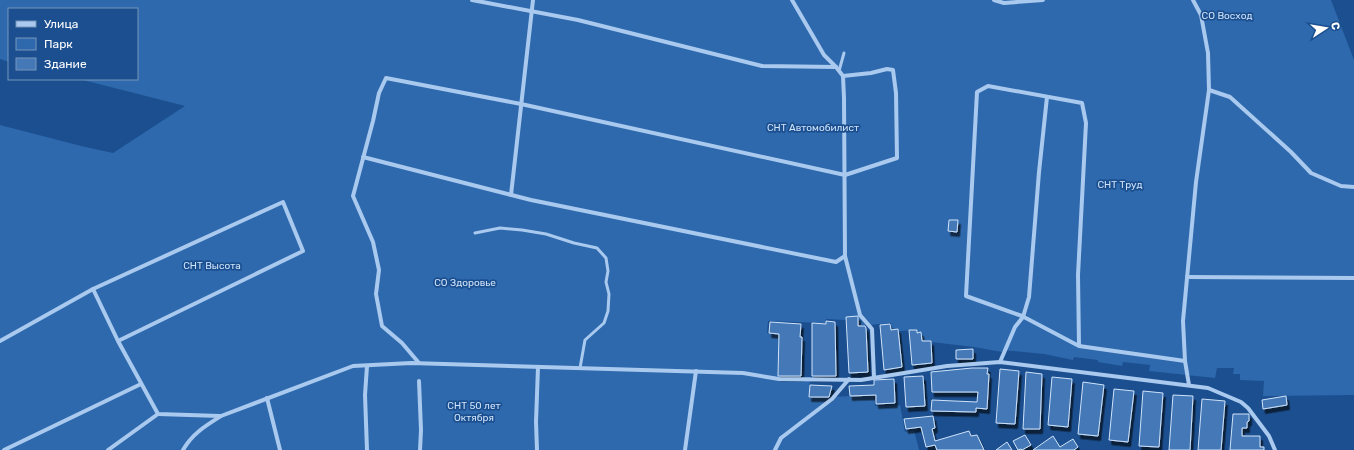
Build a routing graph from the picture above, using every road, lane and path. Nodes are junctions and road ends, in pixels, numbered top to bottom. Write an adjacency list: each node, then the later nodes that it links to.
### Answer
1 (472, 0): 7 (street)
2 (533, 0): 7 (street)
3 (792, 0): 9 (street)
4 (994, 0): 5 (street)
5 (1043, 0)
6 (1193, 0): 11 (street)
7 (532, 11): 9 (street); 13 (street)
8 (844, 53): 9 (lane)
9 (838, 69): 10 (street)
10 (843, 76): 15 (street); 15 (street)
11 (1209, 90): 16 (street); 20 (street)
12 (1047, 97): 23 (street); 23 (street); 26 (street)
13 (521, 104): 14 (street); 15 (street); 17 (street)
14 (363, 157): 17 (street); 29 (street)
15 (845, 175): 19 (street)
16 (1354, 187)
17 (511, 195): 19 (street)
18 (475, 233): 32 (lane)
19 (845, 256): 34 (street)
20 (1187, 277): 21 (street); 27 (street)
21 (1354, 278)
22 (93, 289): 24 (street); 25 (street); 25 (street)
23 (1023, 317): 26 (street); 28 (street)
24 (0, 341)
25 (118, 341): 37 (street)
26 (1079, 346): 27 (street)
27 (1185, 361): 38 (street)
28 (1000, 362): 34 (street); 38 (street)
29 (419, 363): 30 (street); 31 (street)
30 (367, 366): 39 (street); 46 (street)
31 (538, 367): 32 (street); 48 (street)
32 (580, 368): 33 (street)
33 (696, 371): 35 (street); 49 (street)
34 (874, 377): 35 (street)
35 (849, 379): 50 (street)
36 (419, 382): 47 (street)
37 (142, 384): 40 (street); 42 (street)
38 (1189, 385): 51 (street)
39 (267, 398): 41 (street); 45 (street)
40 (158, 414): 41 (street); 43 (street)
41 (221, 416): 44 (street)
42 (4, 450)
43 (108, 450)
44 (183, 450)
45 (280, 450)
46 (367, 450)
47 (420, 450)
48 (537, 450)
49 (685, 450)
50 (775, 450)
51 (1275, 450)

